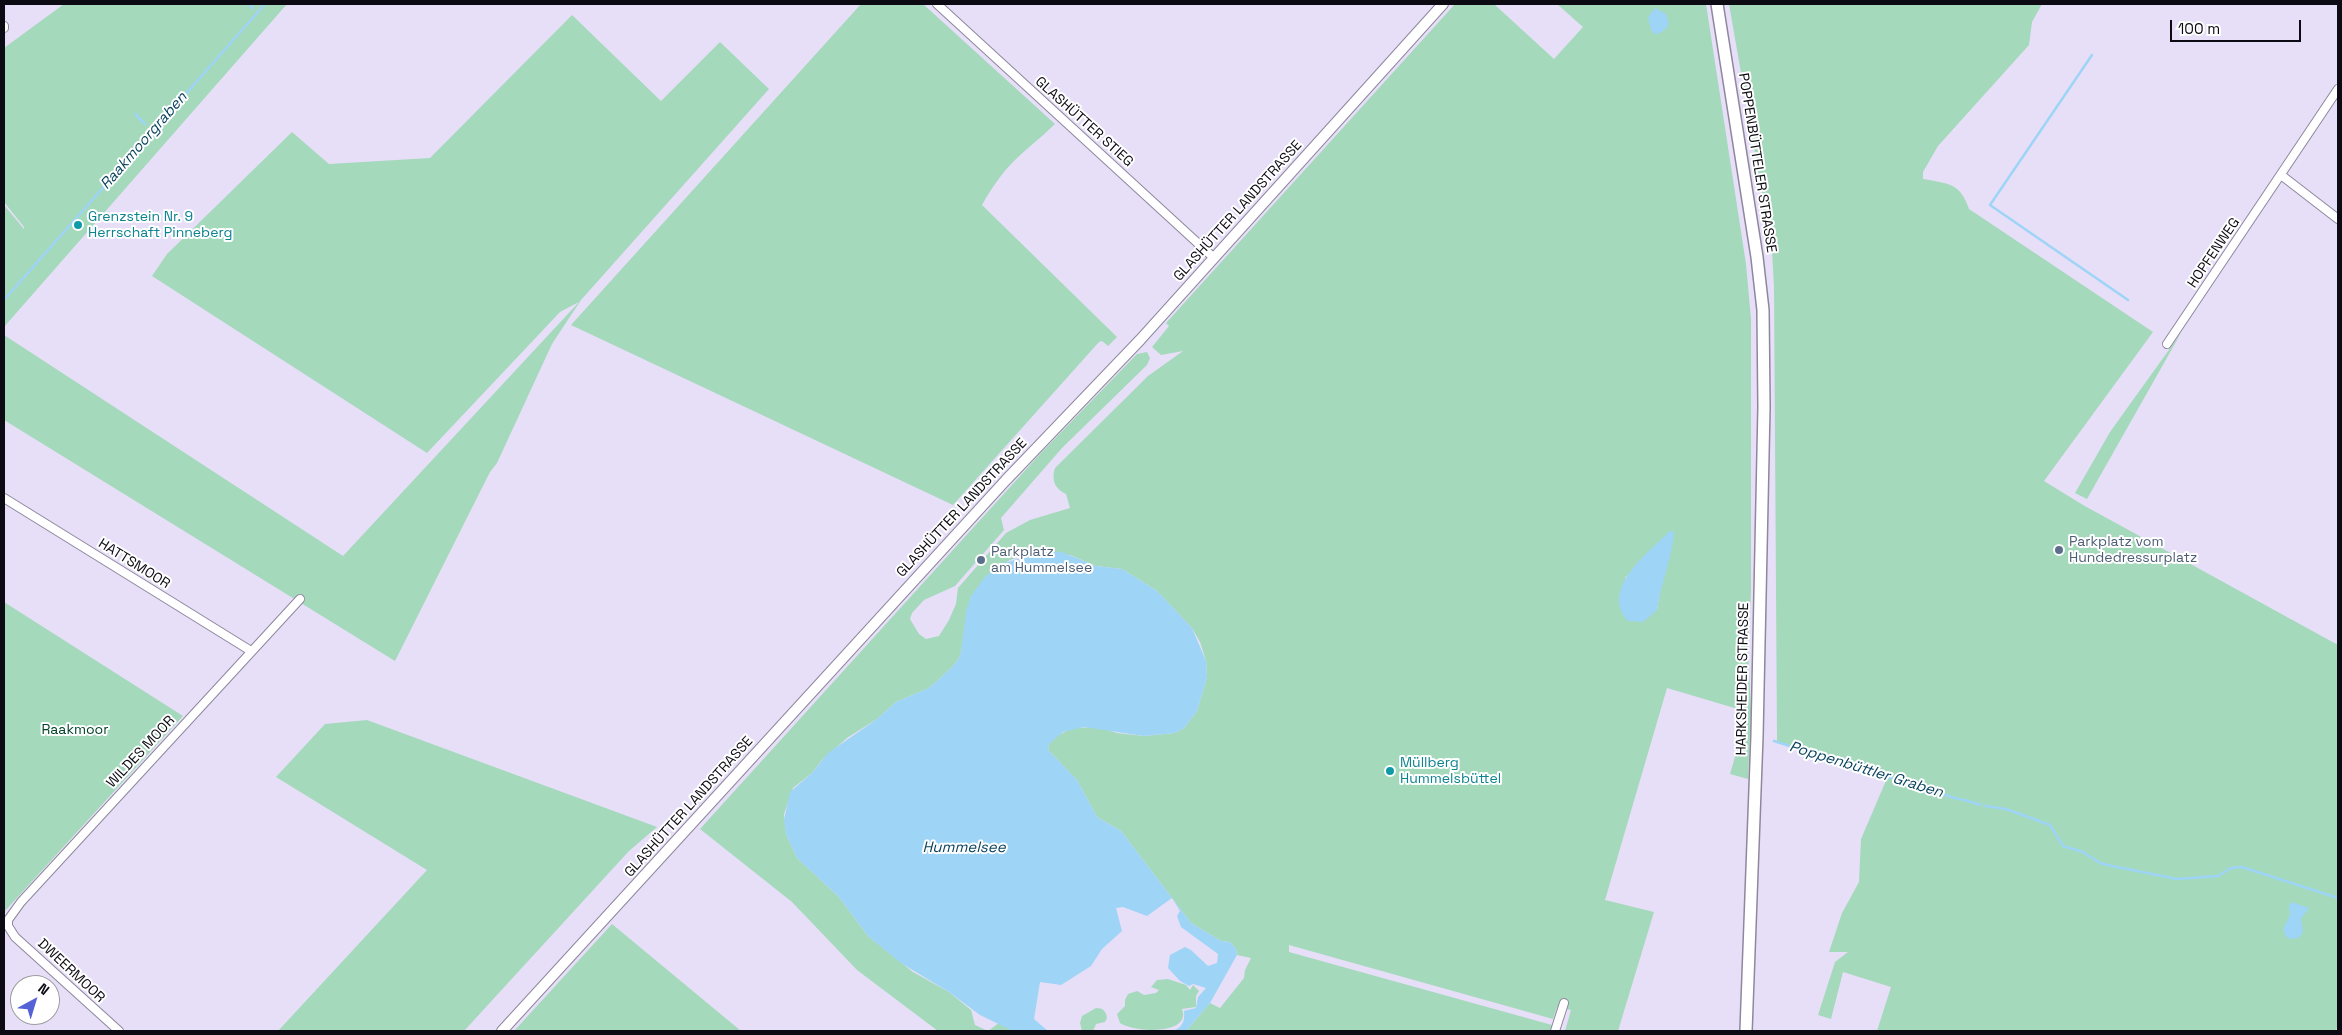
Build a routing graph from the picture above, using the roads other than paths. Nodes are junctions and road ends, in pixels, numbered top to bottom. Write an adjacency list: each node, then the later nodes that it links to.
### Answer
1 (937, 4): 7 (street, GLASHÜTTER STIEG)
2 (1443, 4): 7 (street, GLASHÜTTER LANDSTRASSE)
3 (1718, 4): 8 (main road, POPPENBÜTTELER STRASSE)
4 (2338, 90): 5 (street, HOPFENWEG)
5 (2281, 175): 6 (street); 9 (street, HOPFENWEG)
6 (2338, 219)
7 (1214, 258): 16 (street, GLASHÜTTER LANDSTRASSE)
8 (1763, 328): 18 (main road, HARKSHEIDER STRASSE)
9 (2166, 344)
10 (4, 498): 12 (street, HATTSMOOR)
11 (300, 599): 12 (street, WILDES MOOR)
12 (251, 651): 13 (street, WILDES MOOR)
13 (8, 926): 15 (street, DWEERMOOR)
14 (1564, 1003): 17 (street)
15 (119, 1031)
16 (502, 1031)
17 (1555, 1031)
18 (1746, 1031)

